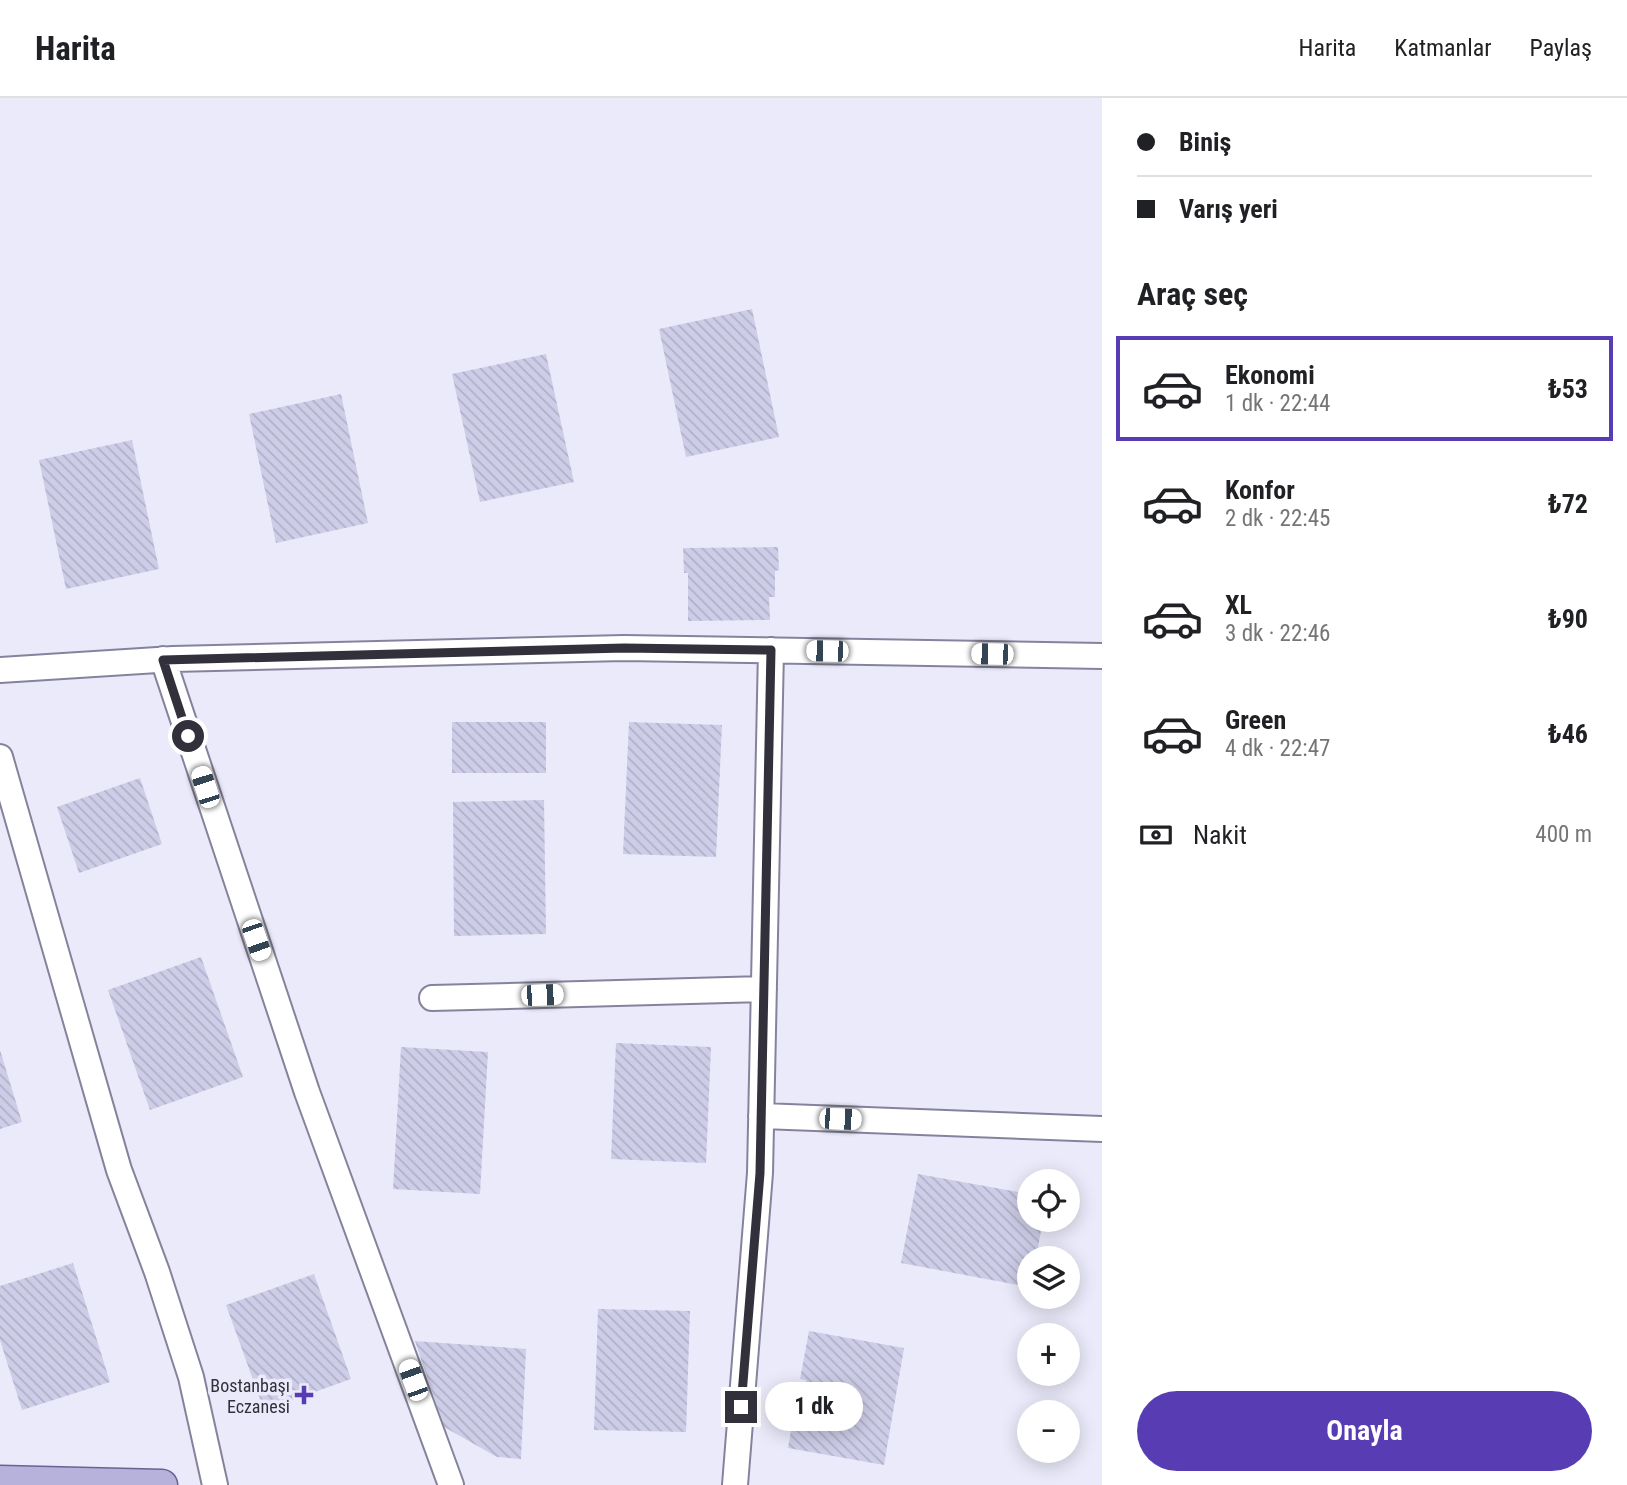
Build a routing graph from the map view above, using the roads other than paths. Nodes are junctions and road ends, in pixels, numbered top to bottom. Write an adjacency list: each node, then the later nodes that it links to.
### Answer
1 (771, 650): 2 (street); 3 (street); 6 (street)
2 (1102, 656)
3 (163, 660): 4 (street); 13 (street)
4 (0, 670)
5 (0, 757): 12 (street)
6 (764, 989): 7 (street); 8 (street)
7 (432, 998)
8 (761, 1116): 9 (street); 14 (street)
9 (1102, 1129)
10 (0, 1481): 11 (main road)
11 (162, 1485)
12 (215, 1485)
13 (451, 1485)
14 (735, 1485)

